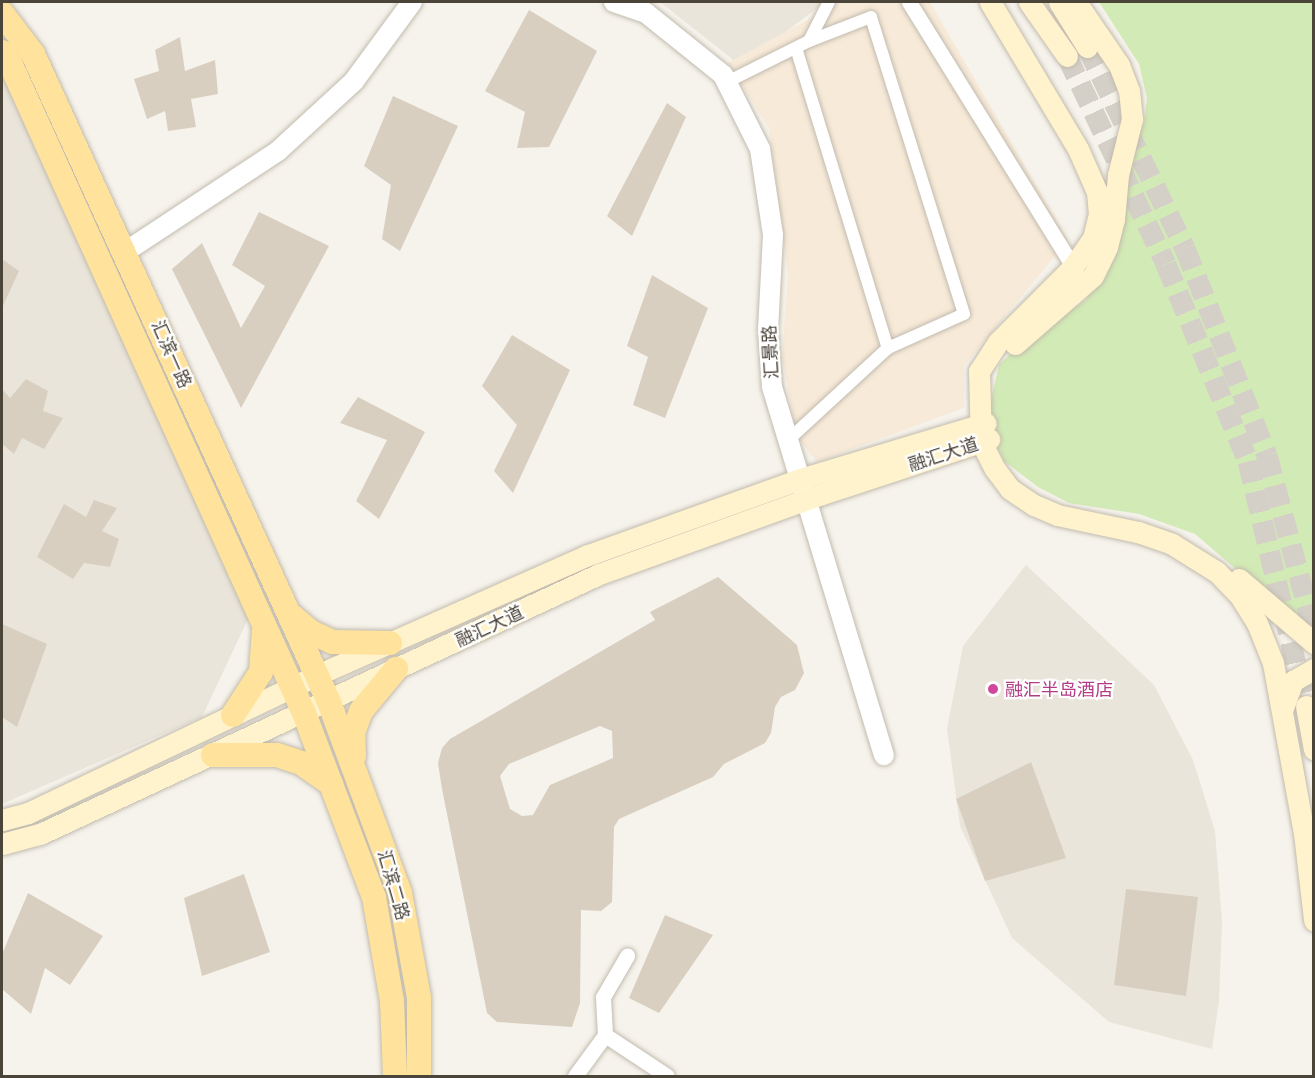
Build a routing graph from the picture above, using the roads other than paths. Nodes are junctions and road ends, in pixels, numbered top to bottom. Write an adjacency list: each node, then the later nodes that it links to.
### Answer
1 (412, 2): 16 (street)
2 (614, 2): 15 (street, 汇景路)
3 (829, 2): 10 (street)
4 (909, 2): 17 (street)
5 (990, 2): 17 (main road)
6 (1029, 2): 14 (main road)
7 (1059, 2): 11 (main road)
8 (1076, 2): 19 (main road)
9 (2, 13): 16 (main road, 汇滨一路)
10 (809, 41): 12 (street); 18 (street)
11 (1087, 46)
12 (796, 48): 15 (street); 18 (street)
13 (2, 52): 24 (main road, 汇滨一路)
14 (1067, 57)
15 (727, 82): 20 (street, 汇景路)
16 (125, 252): 23 (main road, 汇滨一路)
17 (1073, 267): 19 (main road)
18 (888, 348): 20 (street)
19 (984, 432): 21 (main road, 融汇大道); 22 (main road, 融汇大道); 26 (main road); 33 (main road)
20 (786, 442): 21 (street, 汇景路)
21 (797, 480): 22 (street, 汇景路); 25 (main road, 融汇大道)
22 (804, 500): 27 (main road, 融汇大道); 38 (street, 汇景路)
23 (289, 613): 25 (main road); 29 (main road, 汇滨一路)
24 (263, 621): 30 (main road, 汇滨一路); 35 (main road)
25 (390, 643): 29 (main road, 融汇大道)
26 (1314, 644)
27 (396, 669): 31 (main road, 融汇大道); 39 (main road)
28 (1314, 669): 33 (main road)
29 (317, 675): 30 (main road, 融汇大道); 31 (main road, 汇滨一路)
30 (293, 686): 34 (main road, 汇滨一路); 35 (main road, 融汇大道)
31 (329, 702): 34 (main road, 融汇大道); 39 (main road, 汇滨二路)
32 (1306, 706): 36 (main road)
33 (1283, 710): 43 (main road)
34 (304, 713): 37 (main road, 融汇大道); 40 (main road, 汇滨二路)
35 (233, 715): 41 (main road, 融汇大道)
36 (1314, 749)
37 (213, 755): 40 (main road); 42 (main road, 融汇大道)
38 (884, 755)
39 (355, 767): 47 (main road, 汇滨二路)
40 (331, 784): 46 (main road, 汇滨二路)
41 (2, 820)
42 (2, 844)
43 (1314, 920)
44 (627, 956): 45 (street)
45 (605, 1035): 48 (street); 49 (street)
46 (395, 1077)
47 (419, 1077)
48 (575, 1077)
49 (667, 1077)

